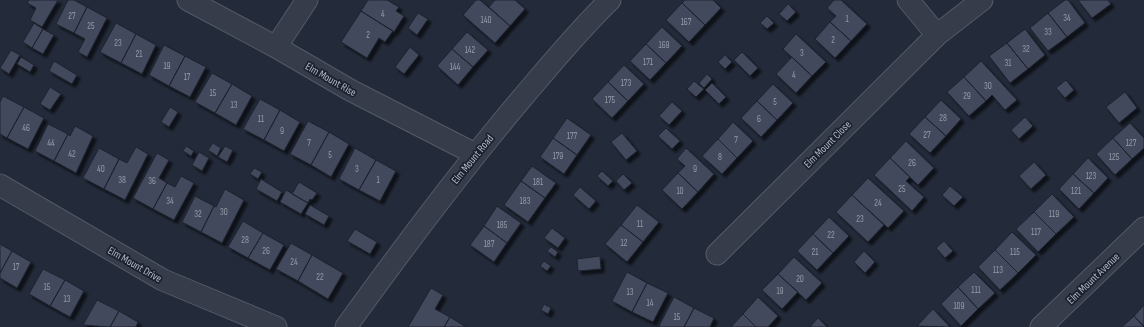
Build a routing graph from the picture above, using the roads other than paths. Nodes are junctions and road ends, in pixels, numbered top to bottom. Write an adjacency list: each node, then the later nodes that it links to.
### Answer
1 (188, 0): 7 (street, Elm Mount Rise)
2 (307, 0): 7 (street)
3 (610, 0): 8 (street, Elm Mount Road)
4 (908, 0): 6 (street)
5 (982, 0): 6 (street, Elm Mount Close)
6 (937, 35): 11 (street, Elm Mount Close)
7 (276, 48): 8 (street, Elm Mount Rise)
8 (475, 154): 13 (street, Elm Mount Road)
9 (0, 185): 12 (street, Elm Mount Drive)
10 (1144, 228): 14 (street, Elm Mount Avenue)
11 (716, 254)
12 (276, 327)
13 (346, 327)
14 (1041, 327)

